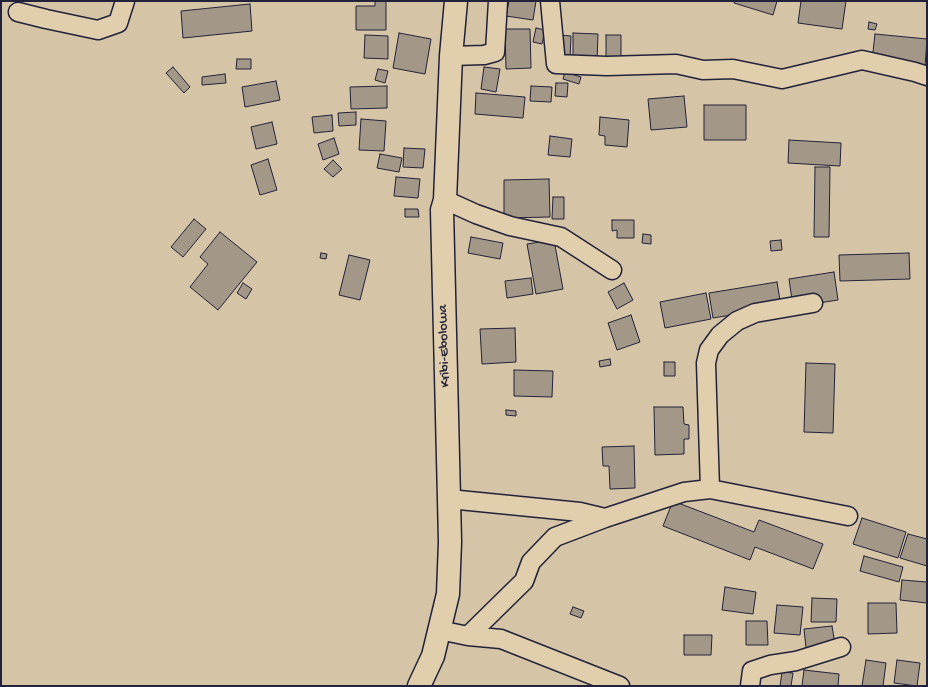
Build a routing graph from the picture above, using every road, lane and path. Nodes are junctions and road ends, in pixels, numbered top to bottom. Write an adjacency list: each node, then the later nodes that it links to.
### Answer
1 (125, 1): 5 (street)
2 (456, 1): 6 (highway, Kribi-Ebolowa)
3 (498, 1): 6 (street)
4 (550, 1): 7 (street)
5 (18, 12)
6 (451, 56): 8 (highway, Kribi-Ebolowa)
7 (927, 76)
8 (445, 200): 9 (street); 12 (highway, Kribi-Ebolowa)
9 (612, 270)
10 (813, 303): 11 (street)
11 (710, 489): 13 (street); 14 (street)
12 (449, 499): 14 (street); 15 (highway, Kribi-Ebolowa)
13 (848, 516)
14 (605, 518): 16 (street)
15 (439, 630): 16 (street); 18 (highway, Kribi-Ebolowa)
16 (468, 636): 19 (street)
17 (841, 647): 20 (street)
18 (419, 686)
19 (620, 686)
20 (750, 686)

